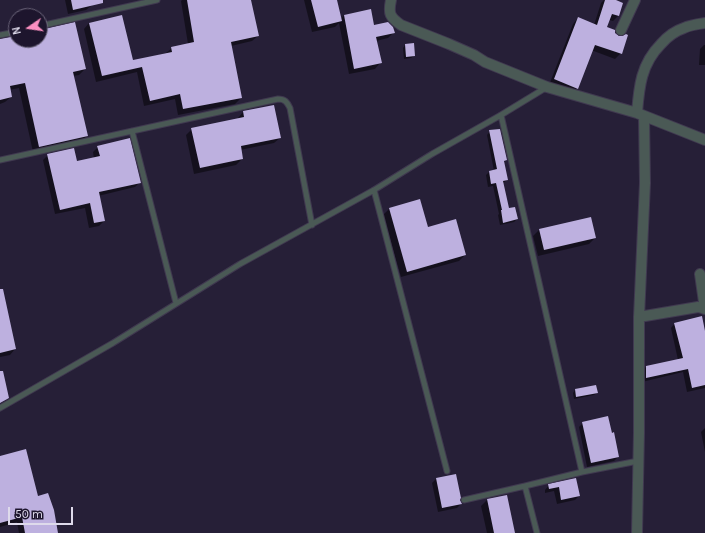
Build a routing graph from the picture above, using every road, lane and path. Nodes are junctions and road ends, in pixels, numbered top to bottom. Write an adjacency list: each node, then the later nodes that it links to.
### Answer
1 (156, 0): 5 (lane)
2 (391, 0): 7 (street)
3 (635, 0): 6 (street)
4 (705, 23): 9 (street)
5 (48, 24)
6 (622, 30)
7 (548, 87): 8 (lane); 9 (street)
8 (501, 115): 13 (lane); 22 (lane)
9 (640, 115): 11 (street); 18 (street)
10 (132, 131): 12 (lane); 14 (lane); 16 (lane)
11 (705, 140)
12 (0, 160)
13 (374, 190): 14 (lane); 21 (lane)
14 (312, 225): 16 (lane)
15 (700, 274): 17 (street)
16 (176, 303): 19 (lane)
17 (705, 309): 18 (street)
18 (639, 316): 20 (street)
19 (0, 408)
20 (638, 461): 22 (lane); 26 (street)
21 (447, 471)
22 (582, 472): 23 (lane)
23 (525, 486): 24 (lane); 25 (lane)
24 (464, 500)
25 (537, 533)
26 (637, 533)

